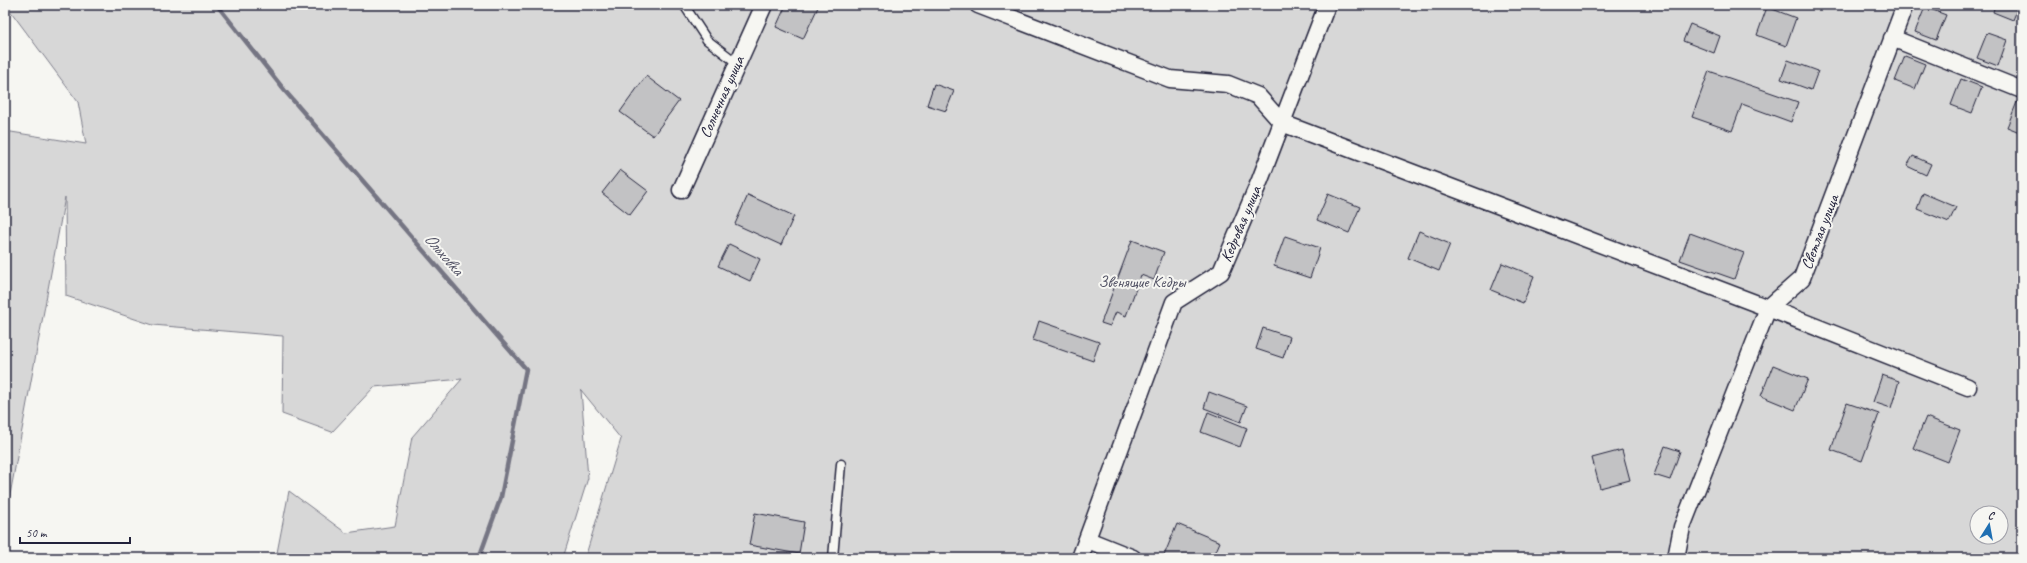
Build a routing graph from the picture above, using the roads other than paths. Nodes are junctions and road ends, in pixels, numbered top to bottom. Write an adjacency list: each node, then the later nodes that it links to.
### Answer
1 (684, 5): 7 (lane)
2 (764, 5): 7 (street, Солнечная улица)
3 (978, 5): 9 (street)
4 (1327, 5): 9 (street, Кедровая улица)
5 (1905, 5): 6 (street, Светлая улица)
6 (1892, 38): 8 (street); 11 (street, Светлая улица)
7 (737, 63): 10 (street, Солнечная улица)
8 (2022, 90)
9 (1282, 123): 11 (street); 14 (street, Кедровая улица)
10 (681, 190)
11 (1768, 308): 12 (street); 18 (street, Светлая улица)
12 (1968, 387)
13 (841, 464): 15 (lane)
14 (1088, 540): 16 (street, Кедровая улица); 17 (street)
15 (833, 558)
16 (1080, 558)
17 (1133, 558)
18 (1676, 558)

